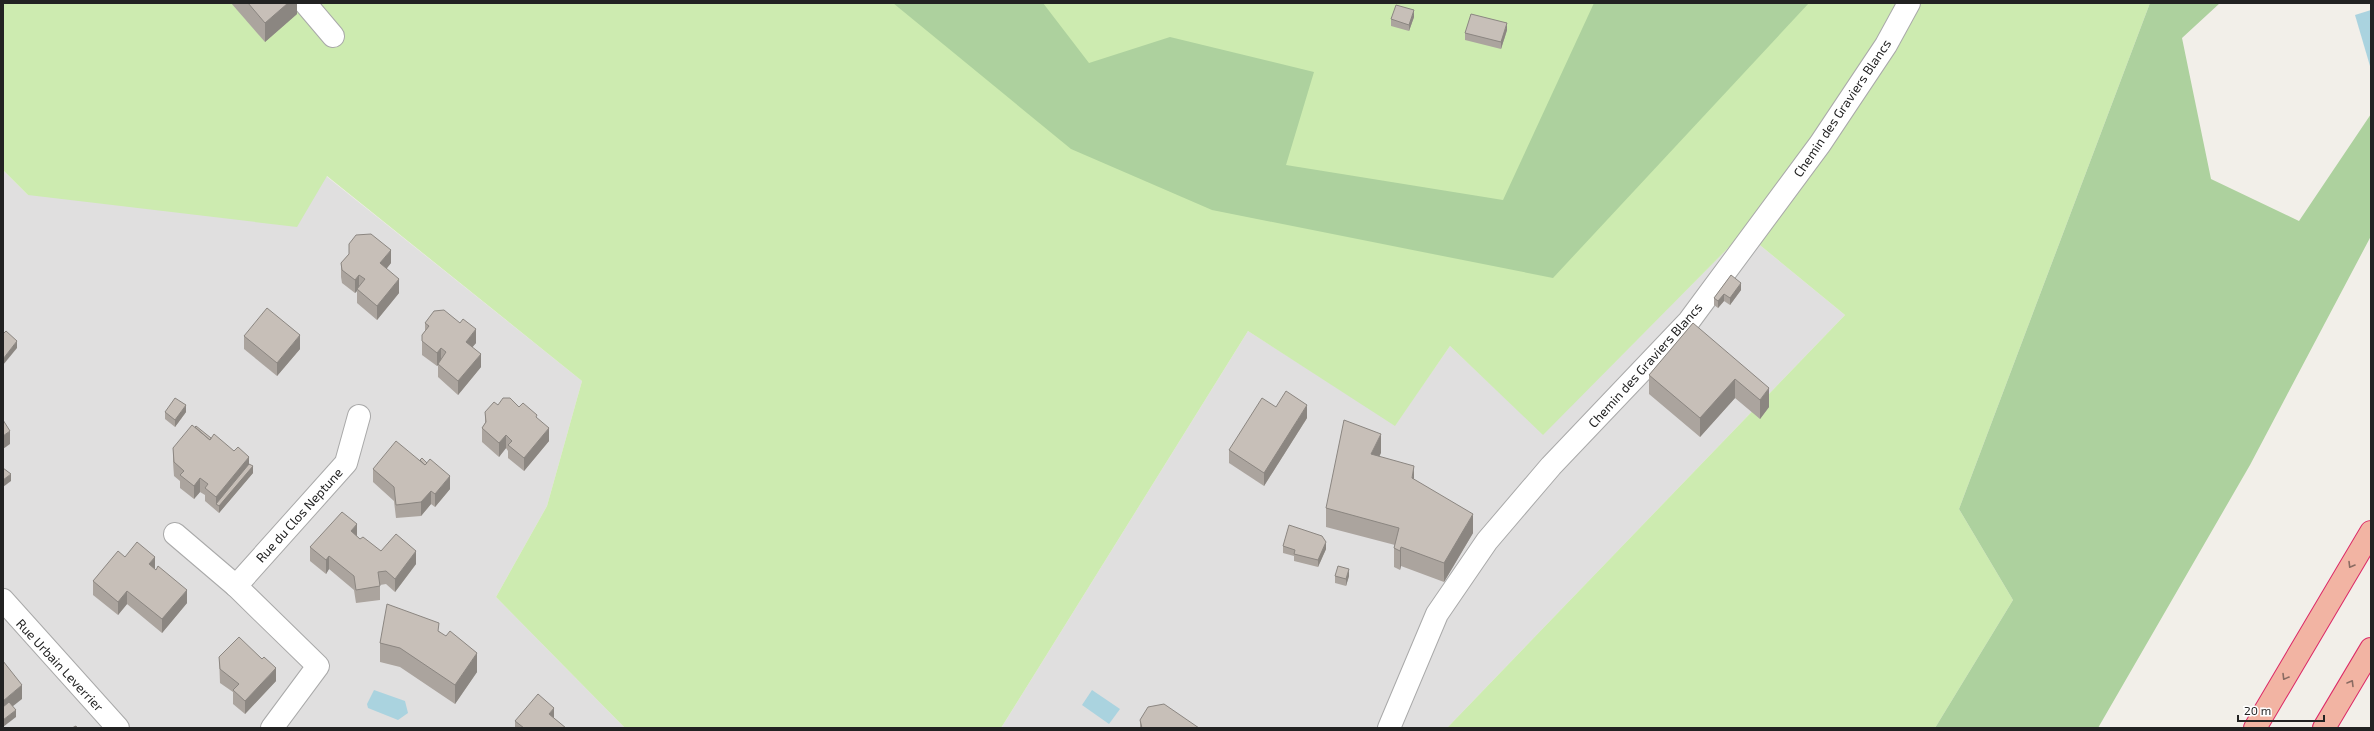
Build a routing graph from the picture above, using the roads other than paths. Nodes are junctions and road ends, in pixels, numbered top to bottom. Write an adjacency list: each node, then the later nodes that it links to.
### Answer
1 (306, 3): 3 (street)
2 (1909, 3): 12 (street, Chemin des Graviers Blancs)
3 (333, 36)
4 (359, 416): 7 (street, Rue du Clos Neptune)
5 (2371, 532): 13 (highway, one-way to 13)
6 (176, 534): 7 (street)
7 (236, 586): 11 (street)
8 (3, 600): 10 (street, Rue Urbain Leverrier)
9 (2371, 649): 14 (highway, one-way to 9)
10 (118, 728)
11 (272, 728)
12 (1389, 728)
13 (2255, 728)
14 (2324, 728)

